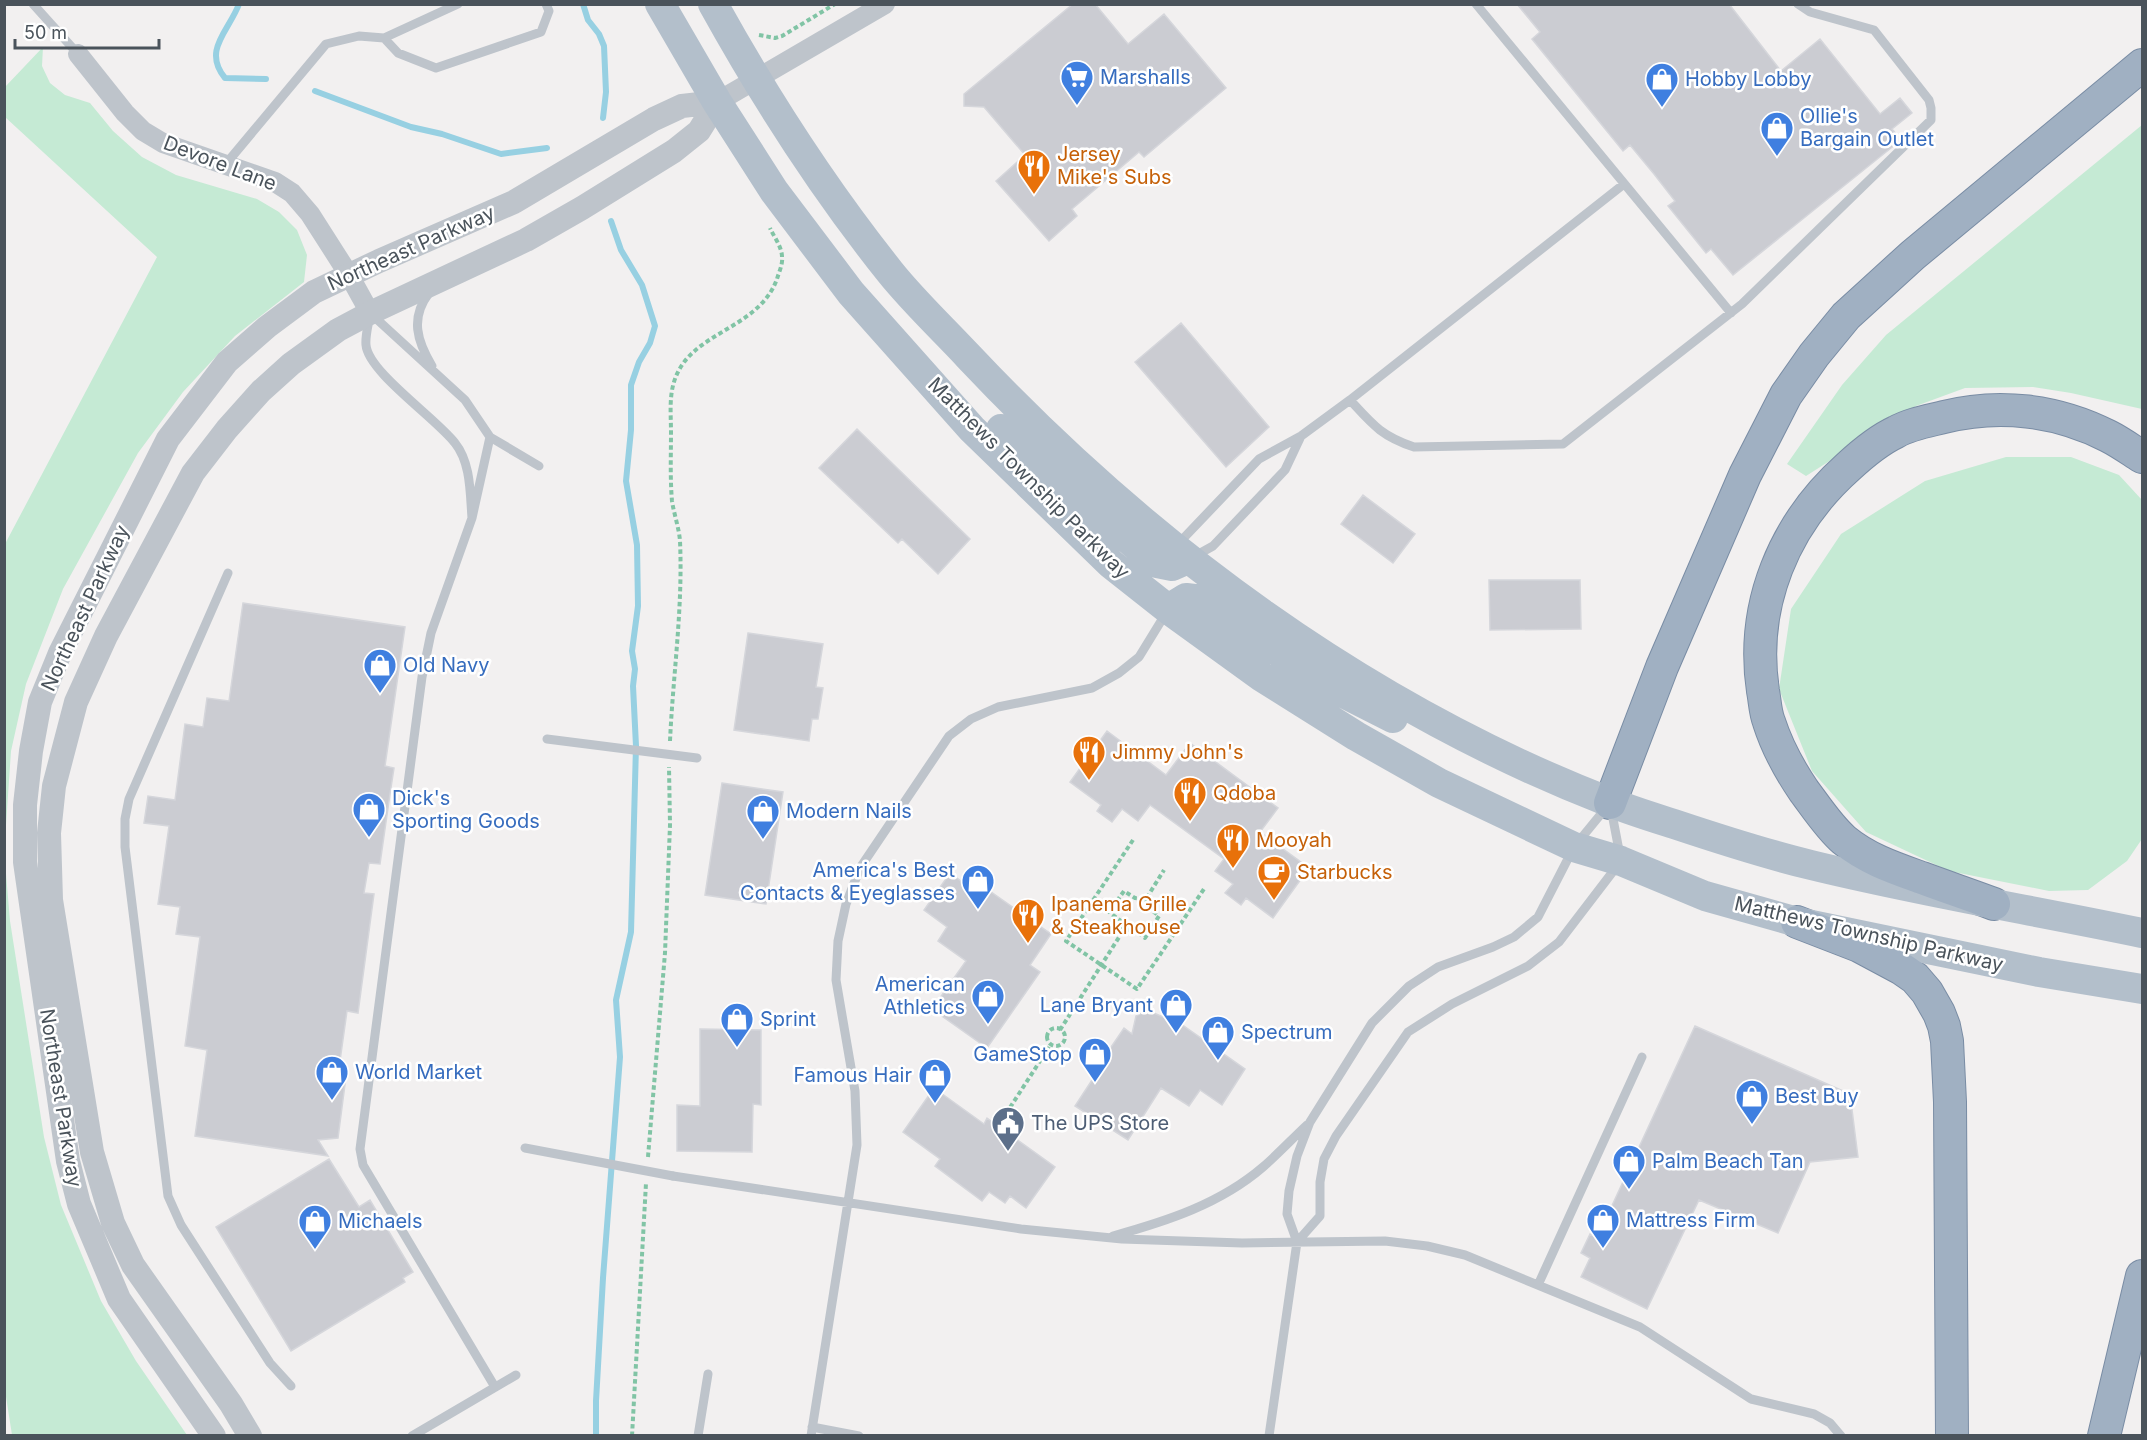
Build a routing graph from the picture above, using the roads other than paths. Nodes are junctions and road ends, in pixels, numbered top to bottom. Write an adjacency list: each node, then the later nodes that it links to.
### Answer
1 (33, 4): 10 (lane)
2 (458, 4): 9 (lane)
3 (546, 4): 9 (lane)
4 (660, 4): 13 (main road, Matthews Township Parkway)
5 (713, 4): 12 (main road)
6 (885, 4): 12 (street, Northeast Parkway)
7 (1476, 4): 15 (lane)
8 (1798, 4): 19 (lane)
9 (384, 38): 14 (lane)
10 (78, 54): 14 (street, Devore Lane)
11 (2142, 64): 34 (highway)
12 (755, 80): 13 (street, Northeast Parkway); 28 (main road)
13 (717, 102): 16 (street, Northeast Parkway); 17 (street, Northeast Parkway); 21 (main road, Matthews Township Parkway)
14 (225, 165): 16 (street, Devore Lane)
15 (1624, 184): 19 (lane); 22 (lane)
16 (349, 275): 18 (street, Devore Lane); 54 (street, Northeast Parkway)
17 (436, 283): 18 (street, Northeast Parkway); 20 (lane)
18 (370, 313): 20 (lane); 27 (lane); 55 (street, Northeast Parkway)
19 (1731, 313): 22 (lane)
20 (438, 376): 24 (lane)
21 (927, 379): 28 (main road); 30 (main road, Matthews Township Parkway)
22 (1350, 400): 23 (lane)
23 (1301, 436): 28 (lane); 28 (lane)
24 (490, 437): 26 (lane); 27 (lane)
25 (2142, 457): 37 (highway)
26 (539, 466)
27 (472, 518): 52 (lane)
28 (1181, 554): 31 (main road)
29 (228, 573): 51 (lane)
30 (1168, 609): 31 (main road); 35 (main road, Matthews Township Parkway); 44 (lane)
31 (1462, 736): 34 (main road)
32 (547, 739): 33 (lane, bridge)
33 (697, 758)
34 (1610, 803): 35 (lane); 36 (lane); 37 (main road)
35 (1574, 847): 36 (main road, Matthews Township Parkway); 42 (lane)
36 (1621, 861): 38 (main road, Matthews Township Parkway); 46 (lane)
37 (1994, 904): 39 (main road)
38 (1797, 922): 40 (main road, Matthews Township Parkway); 61 (highway)
39 (2138, 932)
40 (2136, 988)
41 (1642, 1057): 48 (lane)
42 (1310, 1122): 45 (lane); 46 (lane)
43 (525, 1148): 44 (lane, bridge)
44 (848, 1203): 45 (lane); 53 (lane)
45 (1107, 1238): 46 (lane)
46 (1297, 1242): 48 (lane); 59 (lane)
47 (2142, 1276): 62 (highway)
48 (1538, 1285): 60 (lane)
49 (708, 1374): 57 (lane)
50 (516, 1375): 52 (lane)
51 (291, 1386)
52 (495, 1387): 56 (lane)
53 (812, 1432): 58 (lane)
54 (214, 1436)
55 (250, 1436)
56 (412, 1436)
57 (698, 1436)
58 (859, 1436)
59 (1269, 1436)
60 (1841, 1436)
61 (1952, 1436)
62 (2103, 1436)

